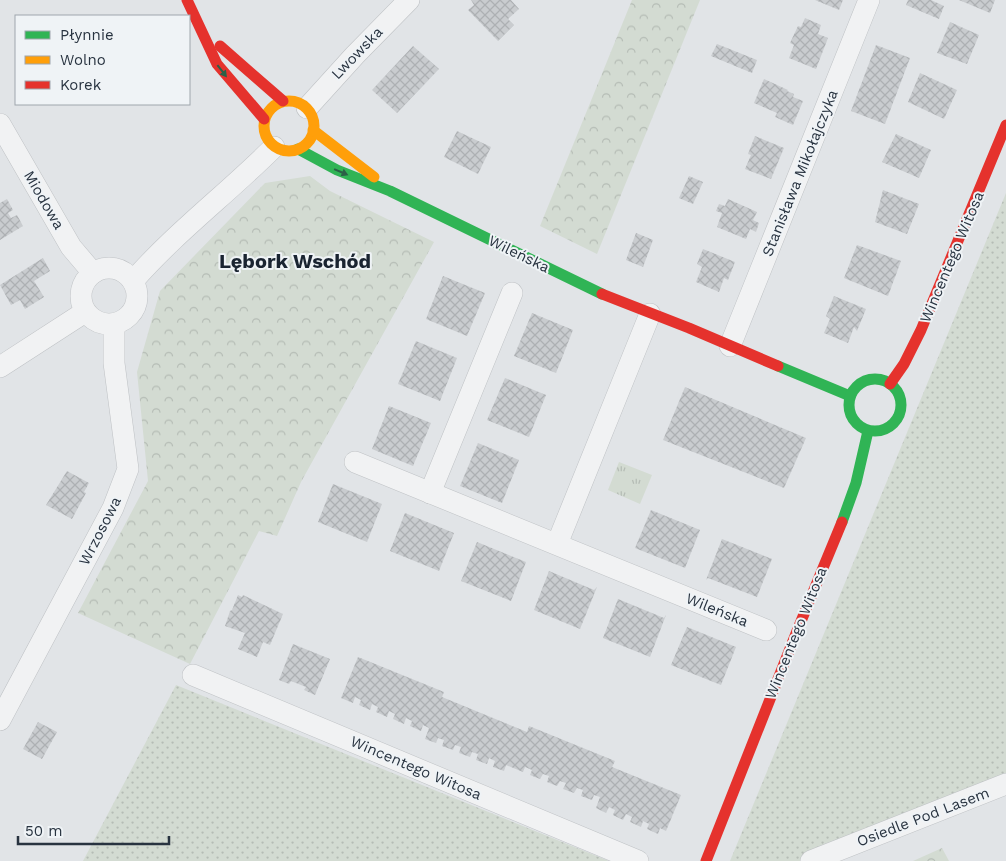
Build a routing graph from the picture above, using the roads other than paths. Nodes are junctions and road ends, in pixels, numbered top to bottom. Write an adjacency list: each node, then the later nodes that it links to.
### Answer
1 (187, 0): 4 (main road)
2 (409, 0): 6 (street, Lwowska)
3 (869, 0): 20 (street, Stanisława Mikołajczyka)
4 (201, 27): 5 (main road); 7 (main road, one-way to 7)
5 (283, 101): 6 (main road); 7 (main road)
6 (307, 108): 10 (main road)
7 (264, 120): 11 (main road)
8 (0, 124): 14 (street, Miodowa)
9 (1006, 125): 22 (main road, Wincentego Witosa)
10 (314, 130): 12 (main road); 13 (main road, Wileńska)
11 (274, 146): 12 (main road); 15 (street)
12 (298, 149): 13 (main road, Wileńska, one-way to 13)
13 (390, 191): 18 (main road, Wileńska)
14 (93, 272): 15 (street); 17 (street)
15 (133, 281): 19 (street)
16 (512, 293): 26 (street)
17 (85, 312): 19 (street); 21 (street)
18 (650, 314): 20 (main road, Wileńska); 27 (street)
19 (114, 324): 30 (street, Wrzosowa)
20 (730, 346): 23 (main road, Wileńska)
21 (0, 367)
22 (890, 384): 23 (main road); 24 (main road)
23 (850, 396): 24 (main road)
24 (868, 431): 33 (main road, Wincentego Witosa)
25 (355, 462): 26 (street, Wileńska)
26 (430, 493): 27 (street, Wileńska)
27 (557, 544): 28 (street, Wileńska)
28 (766, 630)
29 (193, 675): 32 (street, Wincentego Witosa)
30 (0, 720)
31 (1006, 784): 34 (street, Osiedle Pod Lasem)
32 (638, 861)
33 (706, 861)
34 (811, 861)

